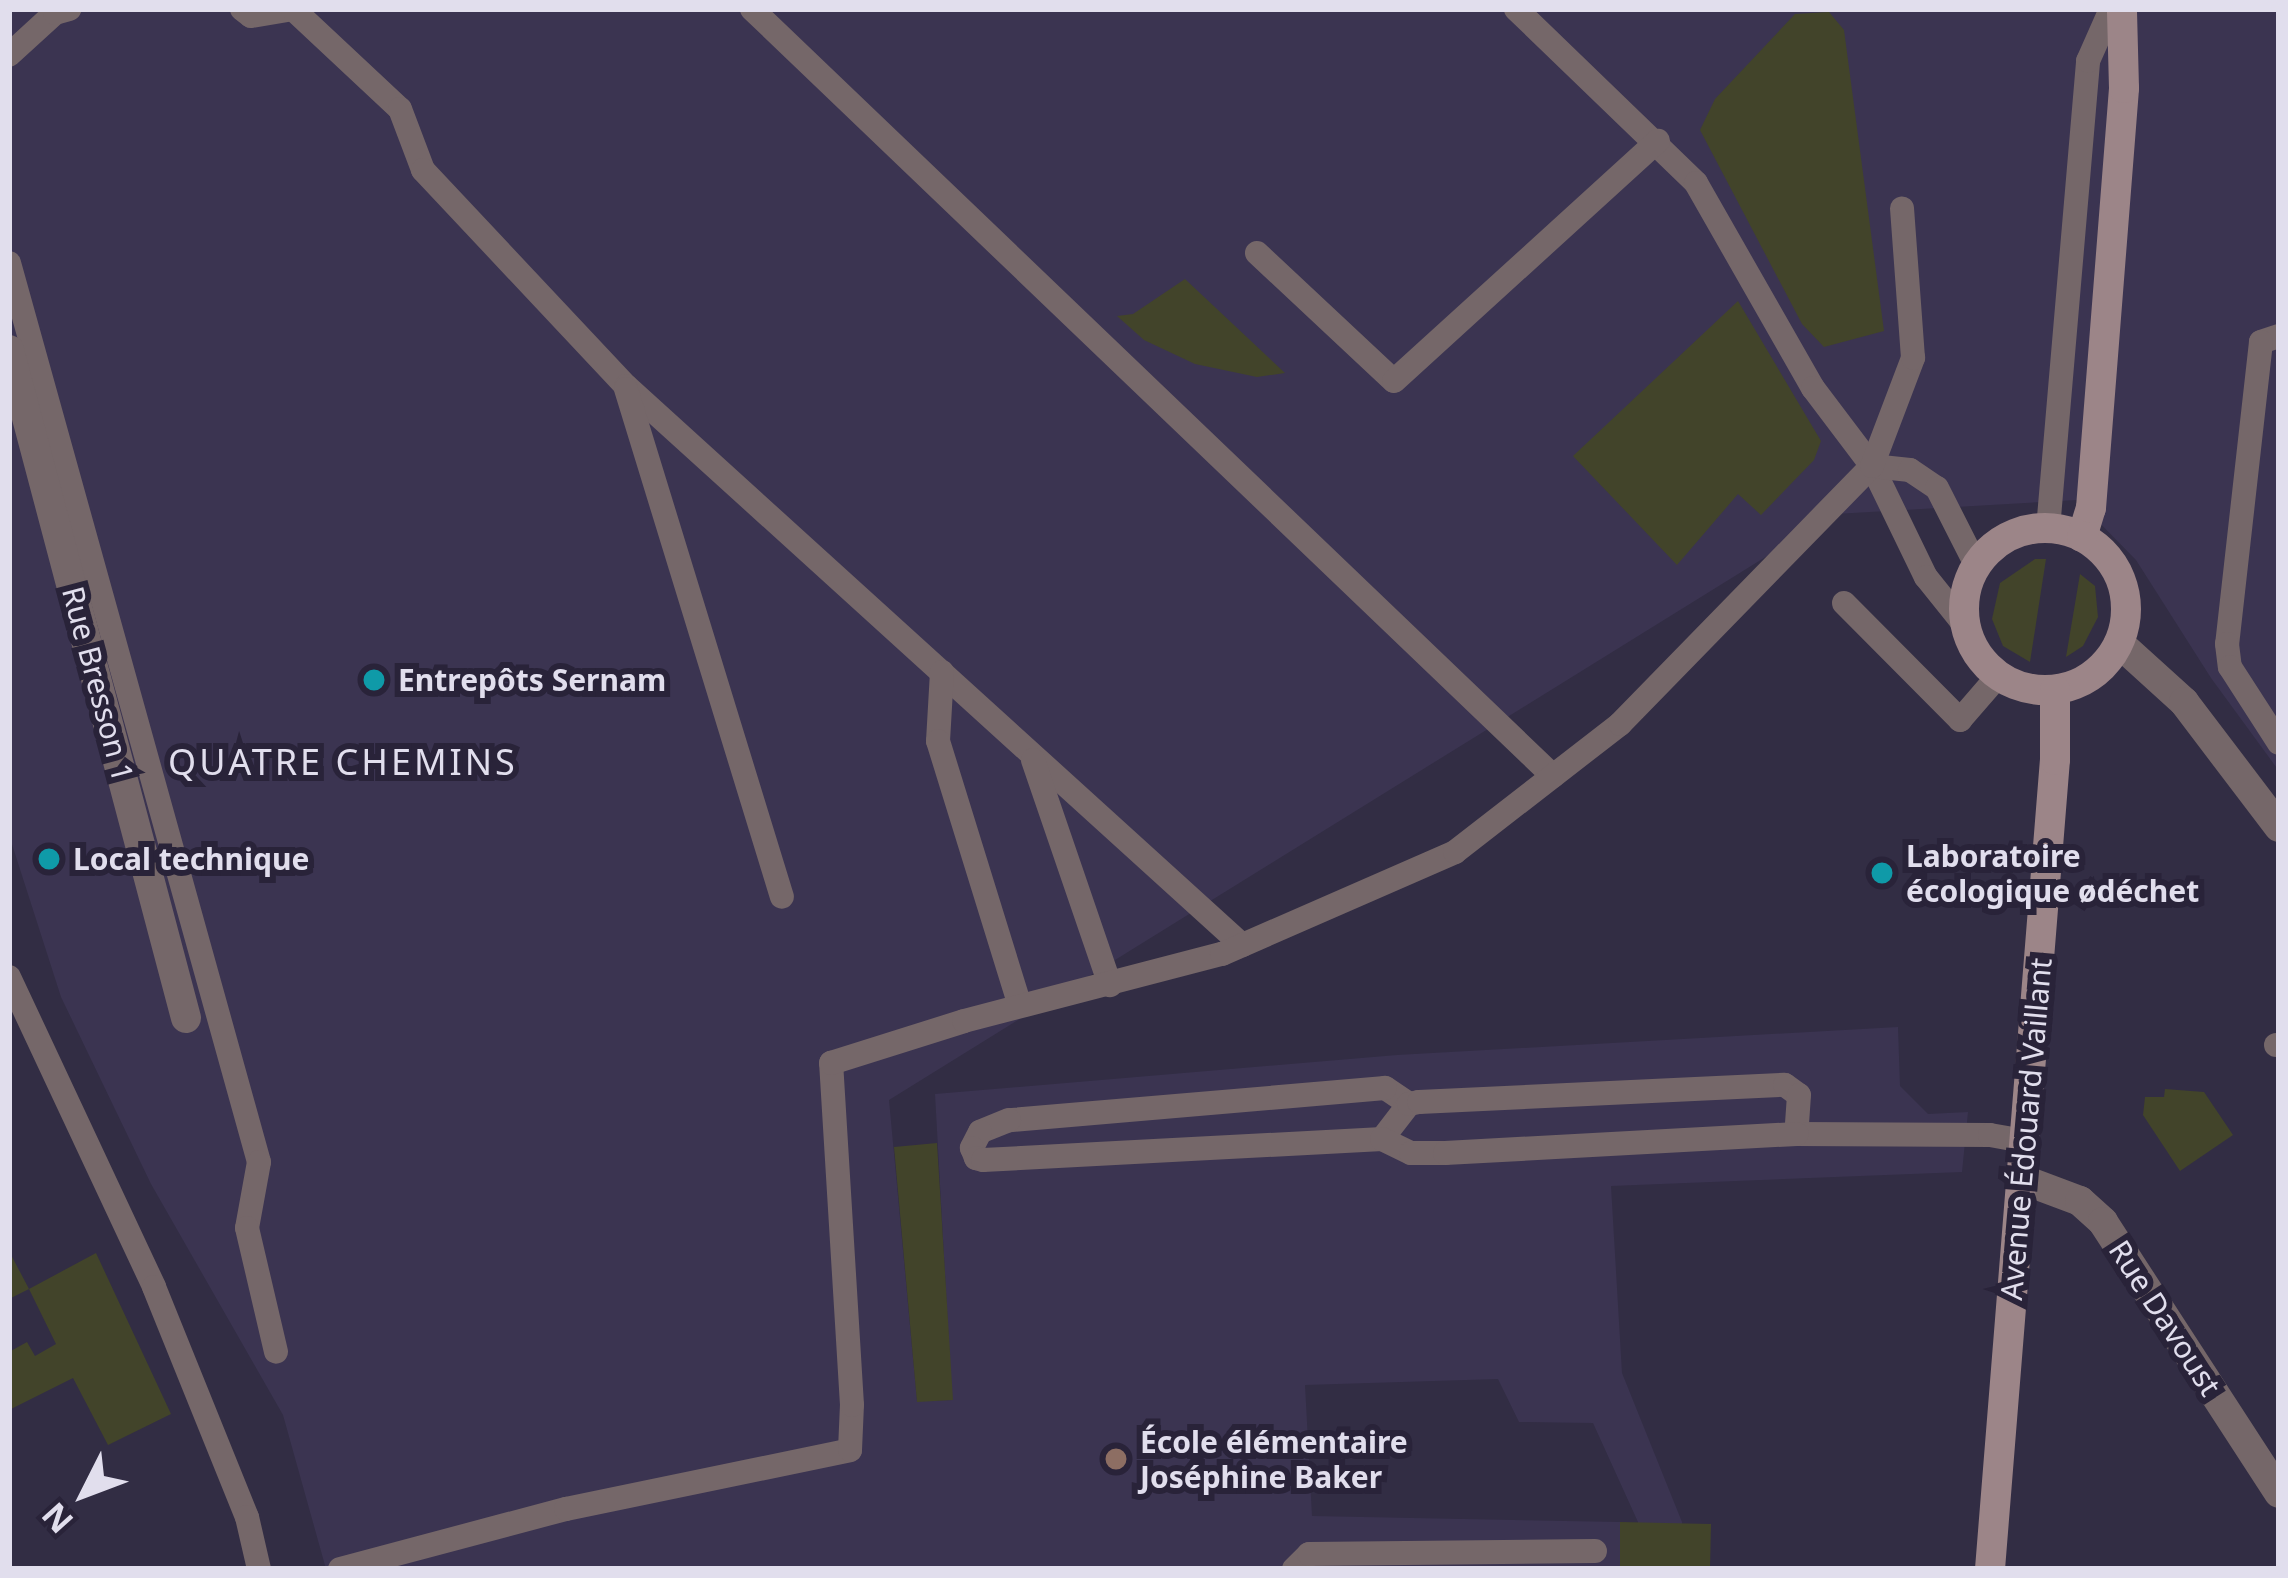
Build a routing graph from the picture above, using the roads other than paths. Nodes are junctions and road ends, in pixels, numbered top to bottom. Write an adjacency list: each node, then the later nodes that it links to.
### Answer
1 (69, 9): 7 (lane)
2 (242, 9): 14 (lane)
3 (752, 9): 27 (lane)
4 (1516, 9): 8 (lane)
5 (2111, 9): 16 (lane)
6 (2122, 9): 17 (main road)
7 (9, 55)
8 (1658, 141): 10 (lane); 15 (lane)
9 (1902, 208): 15 (lane)
10 (1257, 253)
11 (9, 263): 40 (lane)
12 (2279, 336): 25 (lane)
13 (9, 350): 34 (street, Rue Bresson 1)
14 (626, 386): 22 (lane); 29 (lane)
15 (1872, 466): 18 (lane); 20 (lane); 27 (lane)
16 (2048, 529): 17 (main road); 18 (main road)
17 (2082, 537): 21 (main road)
18 (1977, 567): 20 (main road)
19 (1844, 603): 23 (lane)
20 (1967, 628): 23 (main road)
21 (2119, 643): 24 (main road); 28 (street)
22 (941, 673): 26 (lane); 33 (lane)
23 (1999, 675): 24 (main road)
24 (2055, 689): 38 (main road, Avenue Édouard Vaillant)
25 (2279, 743)
26 (1031, 754): 30 (lane); 32 (lane)
27 (1553, 776): 30 (lane)
28 (2279, 827)
29 (782, 897)
30 (1241, 945): 32 (lane)
31 (9, 977): 43 (lane)
32 (1110, 985): 33 (lane)
33 (1020, 1006): 44 (lane)
34 (186, 1018)
35 (1409, 1104): 36 (lane); 37 (lane); 37 (lane)
36 (1796, 1134): 37 (lane); 38 (lane)
37 (1382, 1139)
38 (2024, 1141): 39 (main road, Avenue Édouard Vaillant)
39 (2021, 1179): 41 (street, Rue Davoust); 46 (main road, Avenue Édouard Vaillant)
40 (276, 1352)
41 (2279, 1493)
42 (1595, 1551): 45 (lane)
43 (259, 1569)
44 (340, 1569)
45 (1294, 1569)
46 (1990, 1569)

